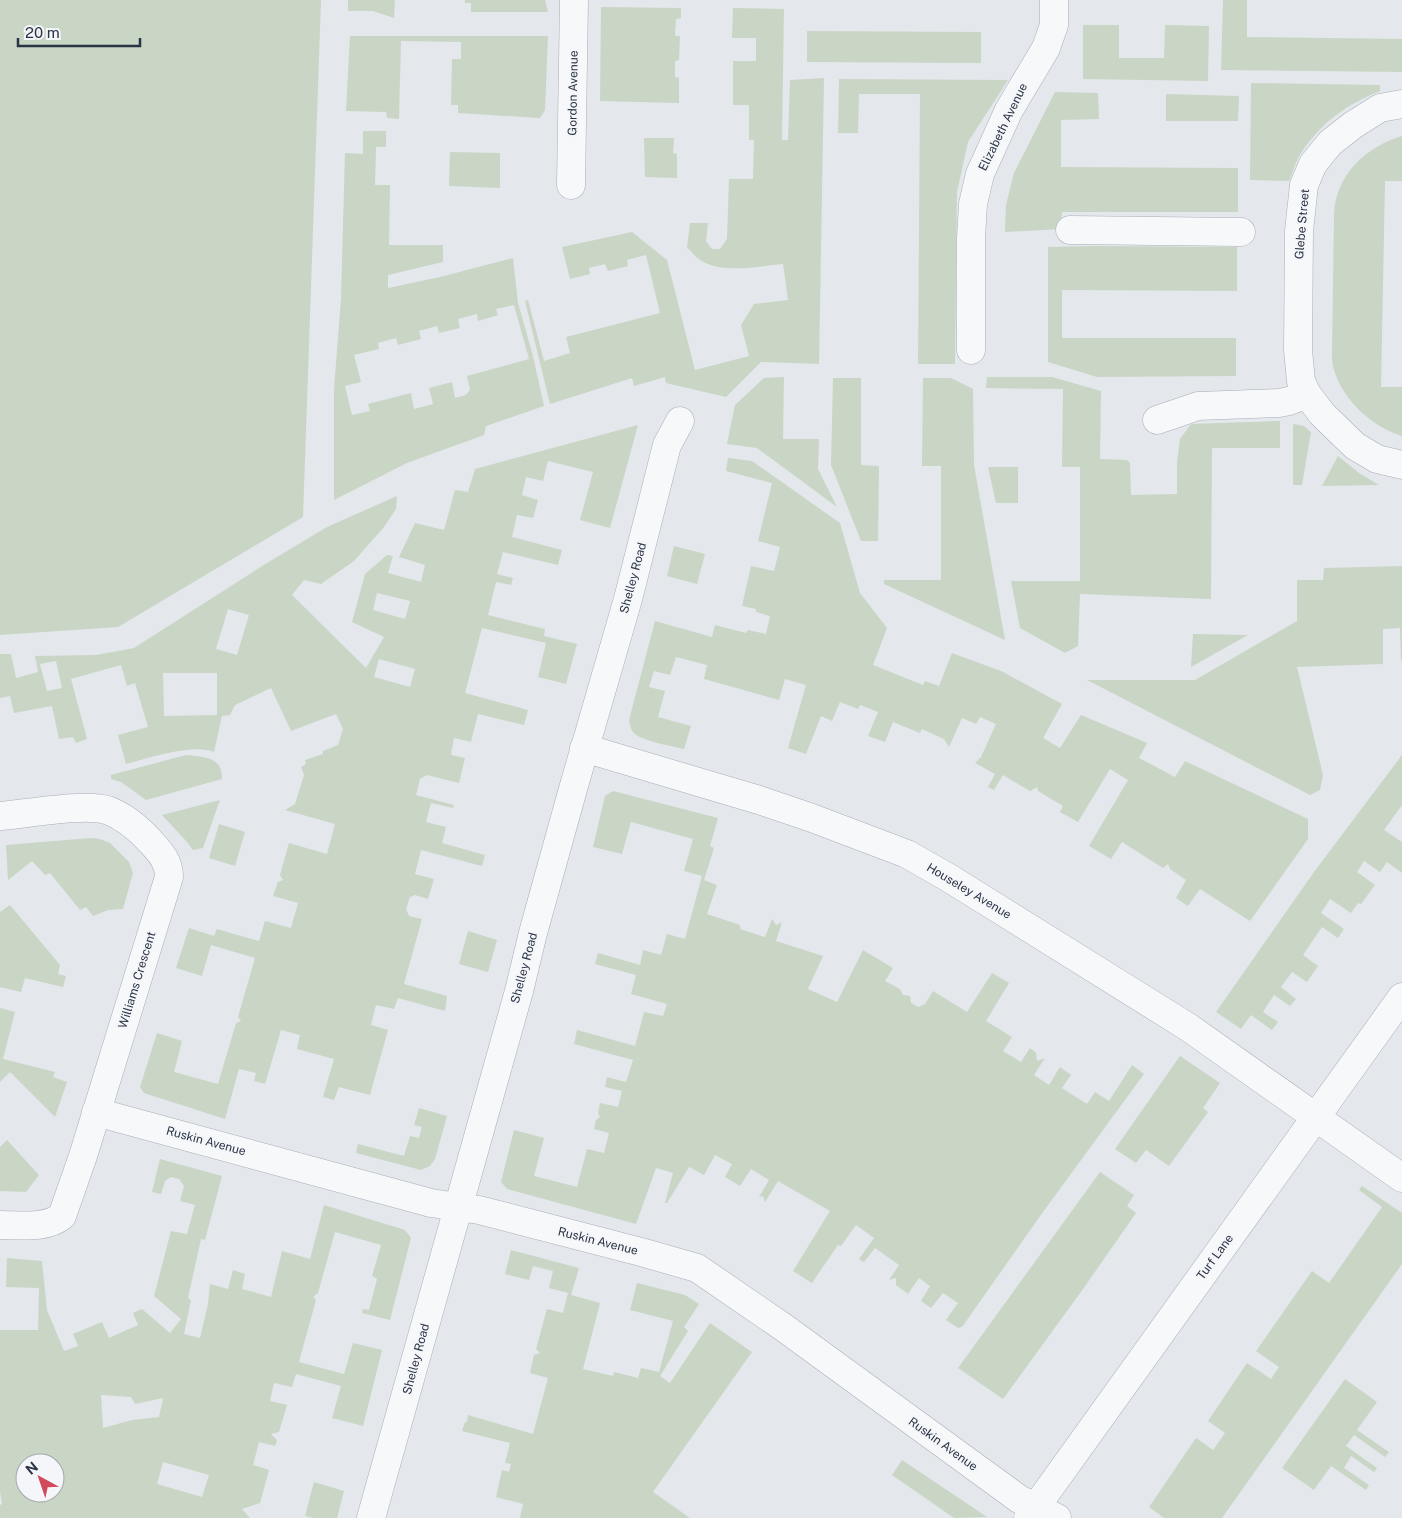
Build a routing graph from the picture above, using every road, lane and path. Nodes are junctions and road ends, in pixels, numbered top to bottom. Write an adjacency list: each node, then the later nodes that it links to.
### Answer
1 (574, 0): 4 (street, Gordon Avenue)
2 (1054, 0): 7 (street, Elizabeth Avenue)
3 (1402, 104): 8 (street, Glebe Street)
4 (571, 185)
5 (1070, 230): 6 (street)
6 (1241, 232)
7 (971, 350)
8 (1307, 394): 10 (street); 11 (street, Glebe Street)
9 (680, 420): 12 (street, Shelley Road)
10 (1157, 420)
11 (1402, 465)
12 (584, 748): 16 (street, Houseley Avenue); 18 (street, Shelley Road)
13 (0, 816): 15 (street, Williams Crescent)
14 (1402, 997): 16 (street, Turf Lane)
15 (96, 1112): 18 (street, Ruskin Avenue); 19 (street, Williams Crescent)
16 (1314, 1118): 17 (street, Houseley Avenue); 20 (street, Turf Lane)
17 (1402, 1178)
18 (458, 1208): 20 (street, Ruskin Avenue); 21 (street, Shelley Road)
19 (0, 1224)
20 (1040, 1514)
21 (371, 1518)

